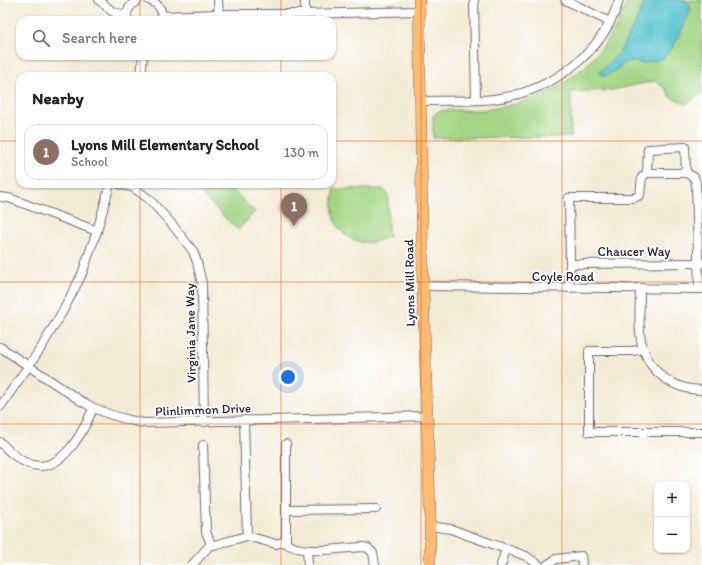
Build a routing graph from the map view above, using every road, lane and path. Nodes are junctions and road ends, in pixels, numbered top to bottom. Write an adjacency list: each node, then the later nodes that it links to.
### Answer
1 (99, 0): 12 (street)
2 (138, 0): 13 (street)
3 (149, 0): 14 (street)
4 (218, 0): 10 (street)
5 (305, 0): 11 (street)
6 (474, 0): 19 (street)
7 (565, 0): 16 (street)
8 (619, 0): 16 (street)
9 (419, 5): 11 (street); 20 (main road, Lyons Mill Road)
10 (219, 14): 11 (street); 15 (street)
11 (305, 14)
12 (122, 16)
13 (126, 16)
14 (162, 16)
15 (190, 16)
16 (610, 22): 19 (street)
17 (143, 60): 18 (street)
18 (141, 72)
19 (476, 100): 20 (street)
20 (420, 101): 29 (main road, Lyons Mill Road)
21 (648, 173): 22 (street); 22 (street); 28 (street)
22 (686, 173): 27 (street)
23 (109, 188): 26 (street)
24 (134, 188): 41 (street, Virginia Jane Way)
25 (0, 197): 26 (street)
26 (97, 231): 35 (street)
27 (700, 263): 28 (street, Chaucer Way); 32 (street)
28 (570, 264): 30 (street)
29 (423, 286): 30 (street, Coyle Road); 39 (main road, Lyons Mill Road)
30 (570, 288): 31 (street, Coyle Road)
31 (640, 288): 32 (street, Coyle Road); 34 (street)
32 (700, 289)
33 (0, 347): 35 (street, Plinlimmon Drive)
34 (644, 349): 36 (street); 42 (street)
35 (29, 366): 37 (street); 38 (street, Plinlimmon Drive)
36 (702, 390)
37 (0, 407)
38 (94, 408): 41 (street, Plinlimmon Drive); 43 (street)
39 (427, 416): 40 (street, Plinlimmon Drive); 48 (main road, Lyons Mill Road)
40 (244, 420): 41 (street, Plinlimmon Drive); 49 (street)
41 (204, 422)
42 (702, 432)
43 (0, 442)
44 (286, 444): 47 (street)
45 (203, 445): 51 (street)
46 (376, 509): 47 (street)
47 (286, 510): 50 (street)
48 (430, 526): 52 (street); 57 (main road, Lyons Mill Road)
49 (246, 536): 50 (street); 51 (street)
50 (284, 542): 53 (street)
51 (211, 544): 54 (street)
52 (506, 549): 58 (street); 59 (street)
53 (307, 550): 55 (street); 56 (street)
54 (192, 565)
55 (308, 565)
56 (375, 565)
57 (430, 565)
58 (501, 565)
59 (538, 565)
60 (547, 565): 61 (street)
61 (582, 565)

